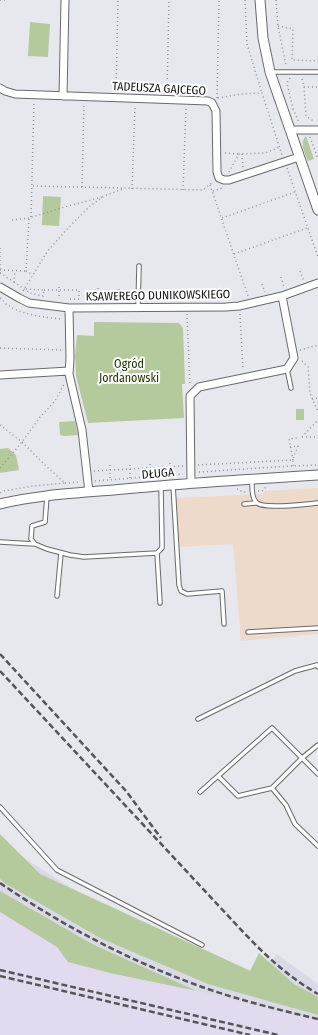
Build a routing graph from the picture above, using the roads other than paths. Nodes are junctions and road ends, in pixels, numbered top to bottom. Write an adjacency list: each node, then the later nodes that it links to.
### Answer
1 (65, 0): 6 (street)
2 (260, 0): 3 (street)
3 (270, 72): 4 (lane); 7 (street)
4 (318, 72)
5 (0, 88): 6 (street, TADEUSZA GAJCEGO)
6 (63, 96): 9 (street, TADEUSZA GAJCEGO)
7 (290, 130): 8 (street); 9 (street)
8 (318, 130)
9 (299, 157): 10 (street)
10 (318, 210)
11 (139, 266): 15 (lane)
12 (318, 283): 14 (street, KSAWEREGO DUNIKOWSKIEGO)
13 (0, 287): 16 (street, KSAWEREGO DUNIKOWSKIEGO)
14 (282, 296): 15 (street, KSAWEREGO DUNIKOWSKIEGO); 17 (street)
15 (138, 307): 16 (street, KSAWEREGO DUNIKOWSKIEGO)
16 (69, 308): 18 (street)
17 (287, 369): 20 (lane); 23 (street)
18 (69, 372): 19 (street); 26 (street)
19 (0, 375)
20 (291, 388)
21 (318, 475): 22 (street, DŁUGA)
22 (251, 479): 23 (street, DŁUGA); 28 (lane)
23 (191, 483): 24 (street, DŁUGA)
24 (173, 485): 25 (street, DŁUGA); 38 (lane)
25 (161, 486): 26 (street, DŁUGA); 35 (lane)
26 (89, 492): 27 (street, DŁUGA)
27 (46, 496): 30 (street, DŁUGA); 33 (lane)
28 (256, 503): 29 (lane); 31 (lane)
29 (318, 503)
30 (0, 504)
31 (244, 504)
32 (0, 542): 33 (lane)
33 (35, 544): 34 (lane)
34 (61, 553): 35 (lane); 36 (lane)
35 (157, 553): 37 (lane)
36 (57, 596)
37 (160, 603)
38 (224, 624)
39 (318, 628): 40 (lane)
40 (248, 632)
41 (318, 667): 42 (lane)
42 (198, 719)
43 (318, 745): 44 (lane)
44 (302, 758): 45 (lane); 46 (lane); 47 (lane)
45 (318, 774)
46 (218, 776): 47 (lane); 48 (lane)
47 (272, 788): 50 (lane)
48 (200, 792)
49 (0, 807): 51 (lane)
50 (318, 846)
51 (202, 945)

